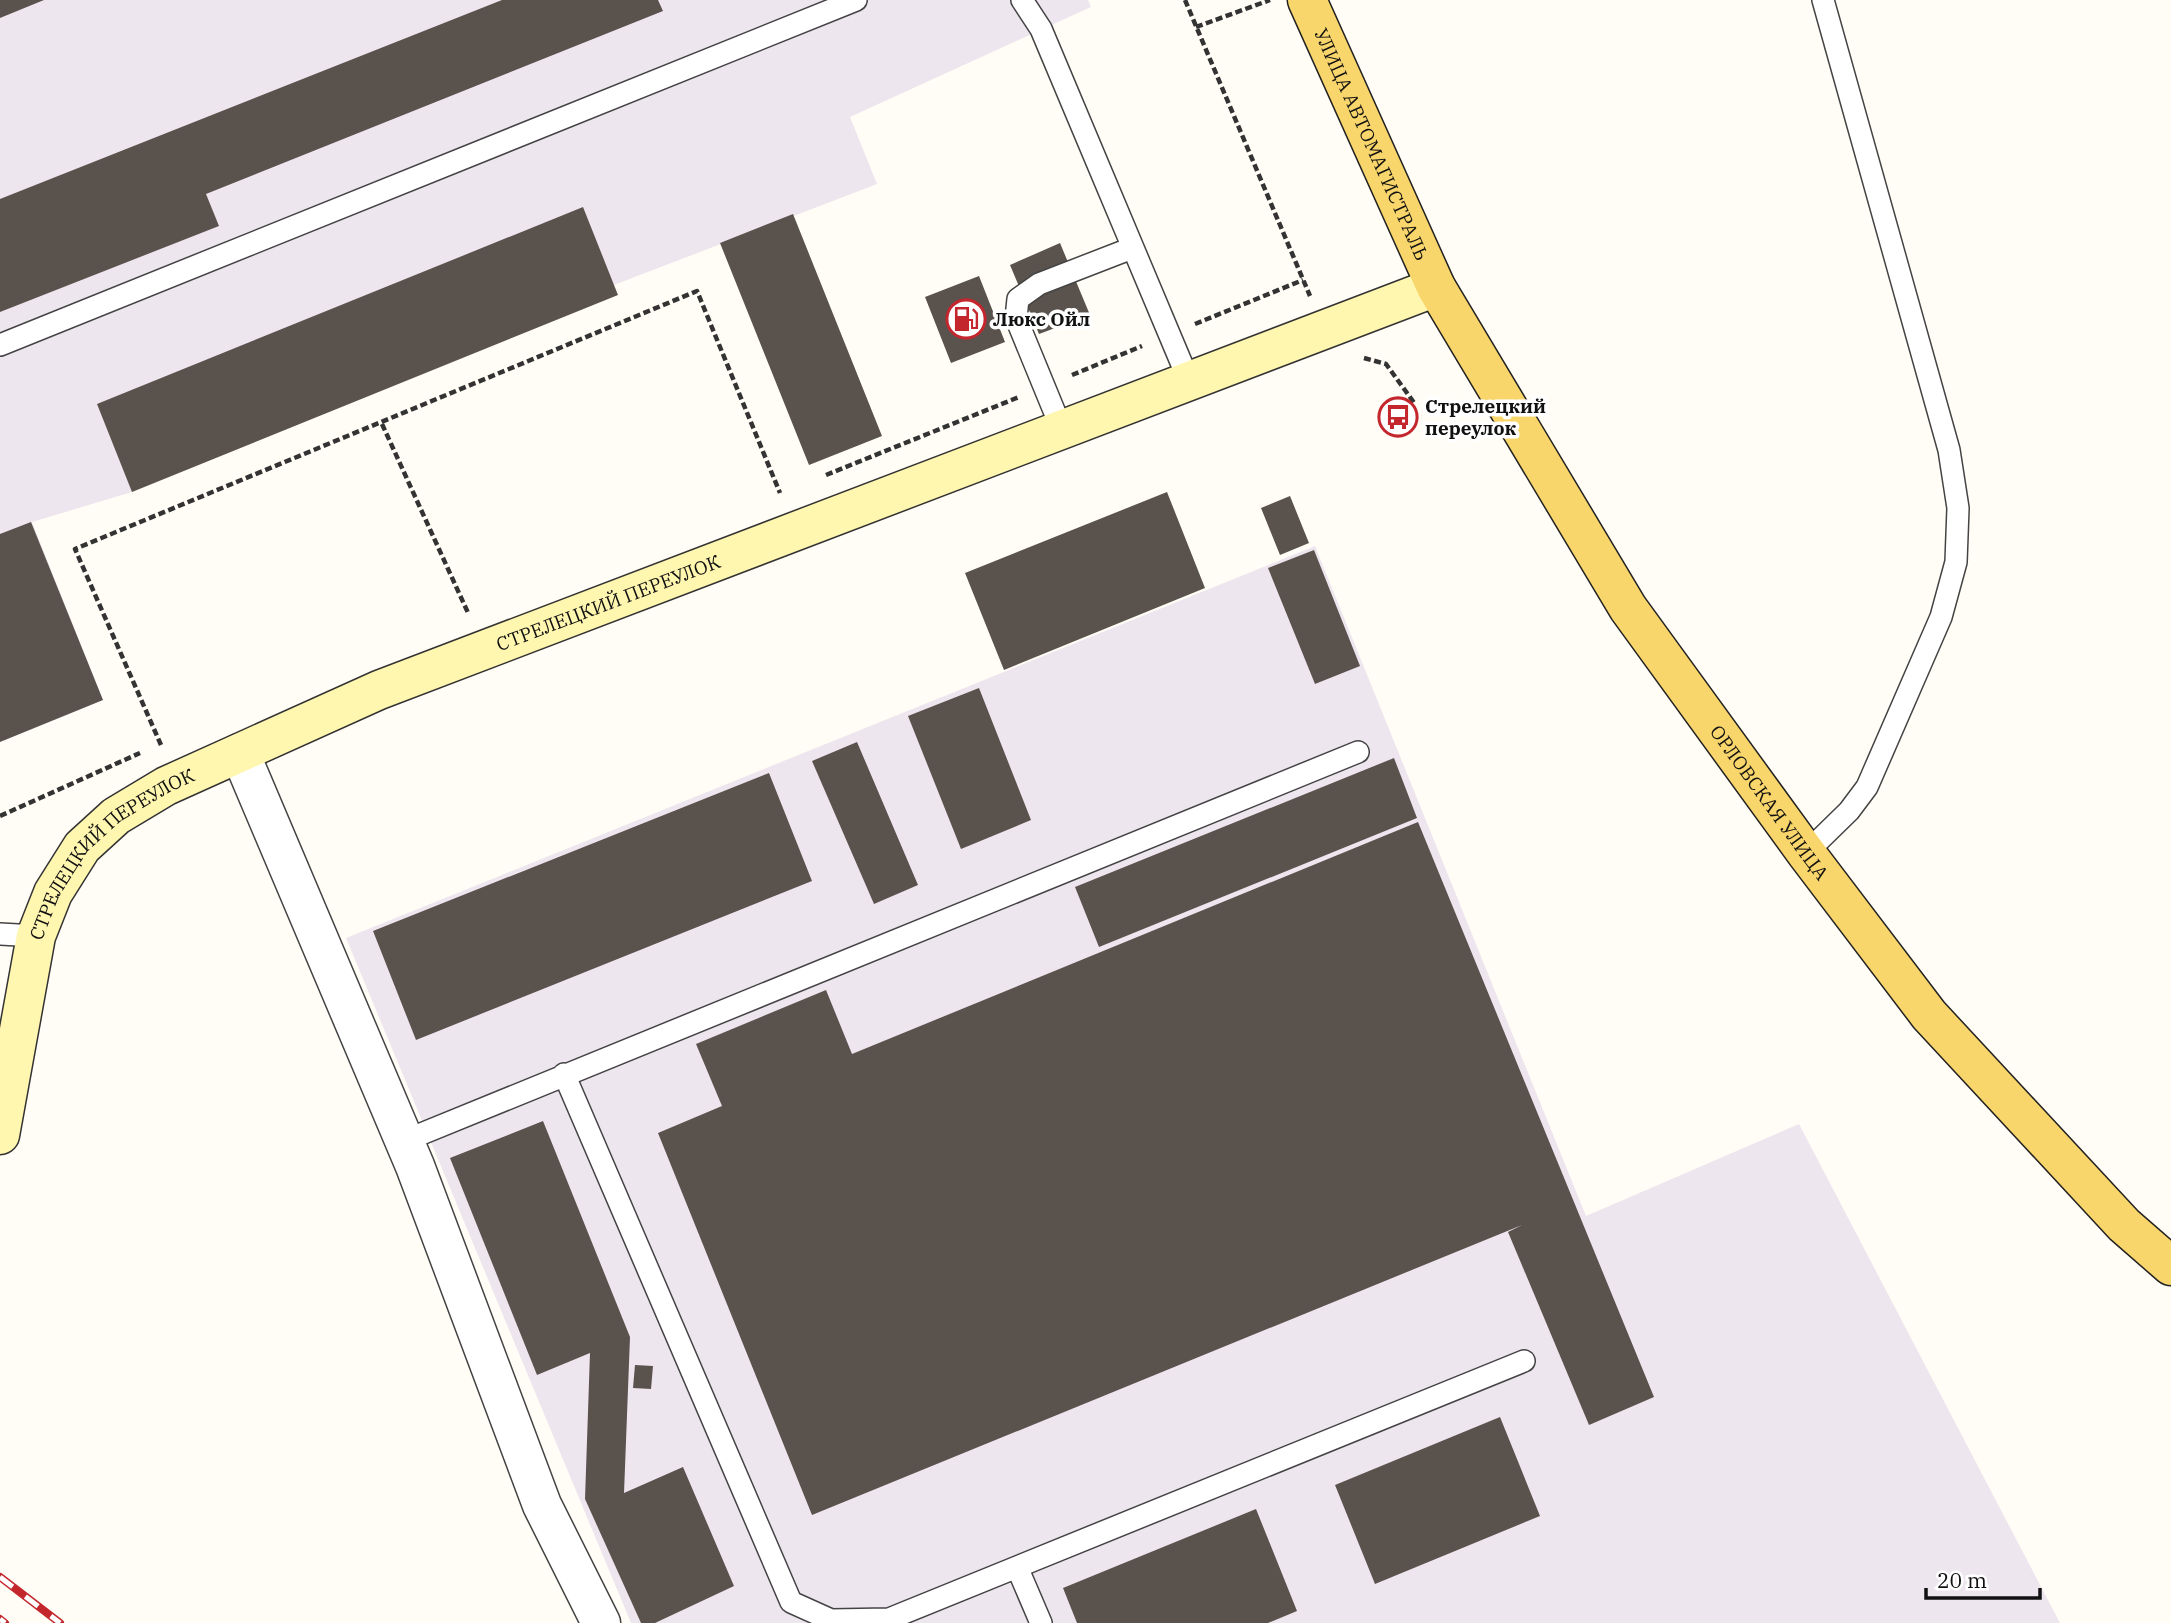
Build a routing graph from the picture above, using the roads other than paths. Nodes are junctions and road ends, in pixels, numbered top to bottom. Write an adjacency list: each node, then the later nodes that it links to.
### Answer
1 (856, 0): 7 (lane)
2 (1022, 0): 5 (lane)
3 (1307, 0): 6 (main road, УЛИЦА АВТОМАГИСТРАЛЬ)
4 (1823, 0): 12 (lane)
5 (1132, 248): 8 (lane); 9 (lane)
6 (1436, 287): 8 (main road, СТРЕЛЕЦКИЙ ПЕРЕУЛОК); 12 (main road, ОРЛОВСКАЯ УЛИЦА)
7 (0, 345)
8 (1189, 381): 9 (main road, СТРЕЛЕЦКИЙ ПЕРЕУЛОК)
9 (1062, 430): 10 (main road, СТРЕЛЕЦКИЙ ПЕРЕУЛОК)
10 (240, 752): 13 (main road, СТРЕЛЕЦКИЙ ПЕРЕУЛОК); 16 (street)
11 (1358, 752): 14 (lane)
12 (1806, 853): 17 (main road, ОРЛОВСКАЯ УЛИЦА)
13 (18, 935): 15 (main road, СТРЕЛЕЦКИЙ ПЕРЕУЛОК)
14 (564, 1074): 16 (lane); 19 (lane)
15 (0, 1135)
16 (404, 1141): 20 (street)
17 (2171, 1266)
18 (1524, 1361): 19 (lane)
19 (1017, 1567): 21 (lane)
20 (601, 1623)
21 (1041, 1623)

